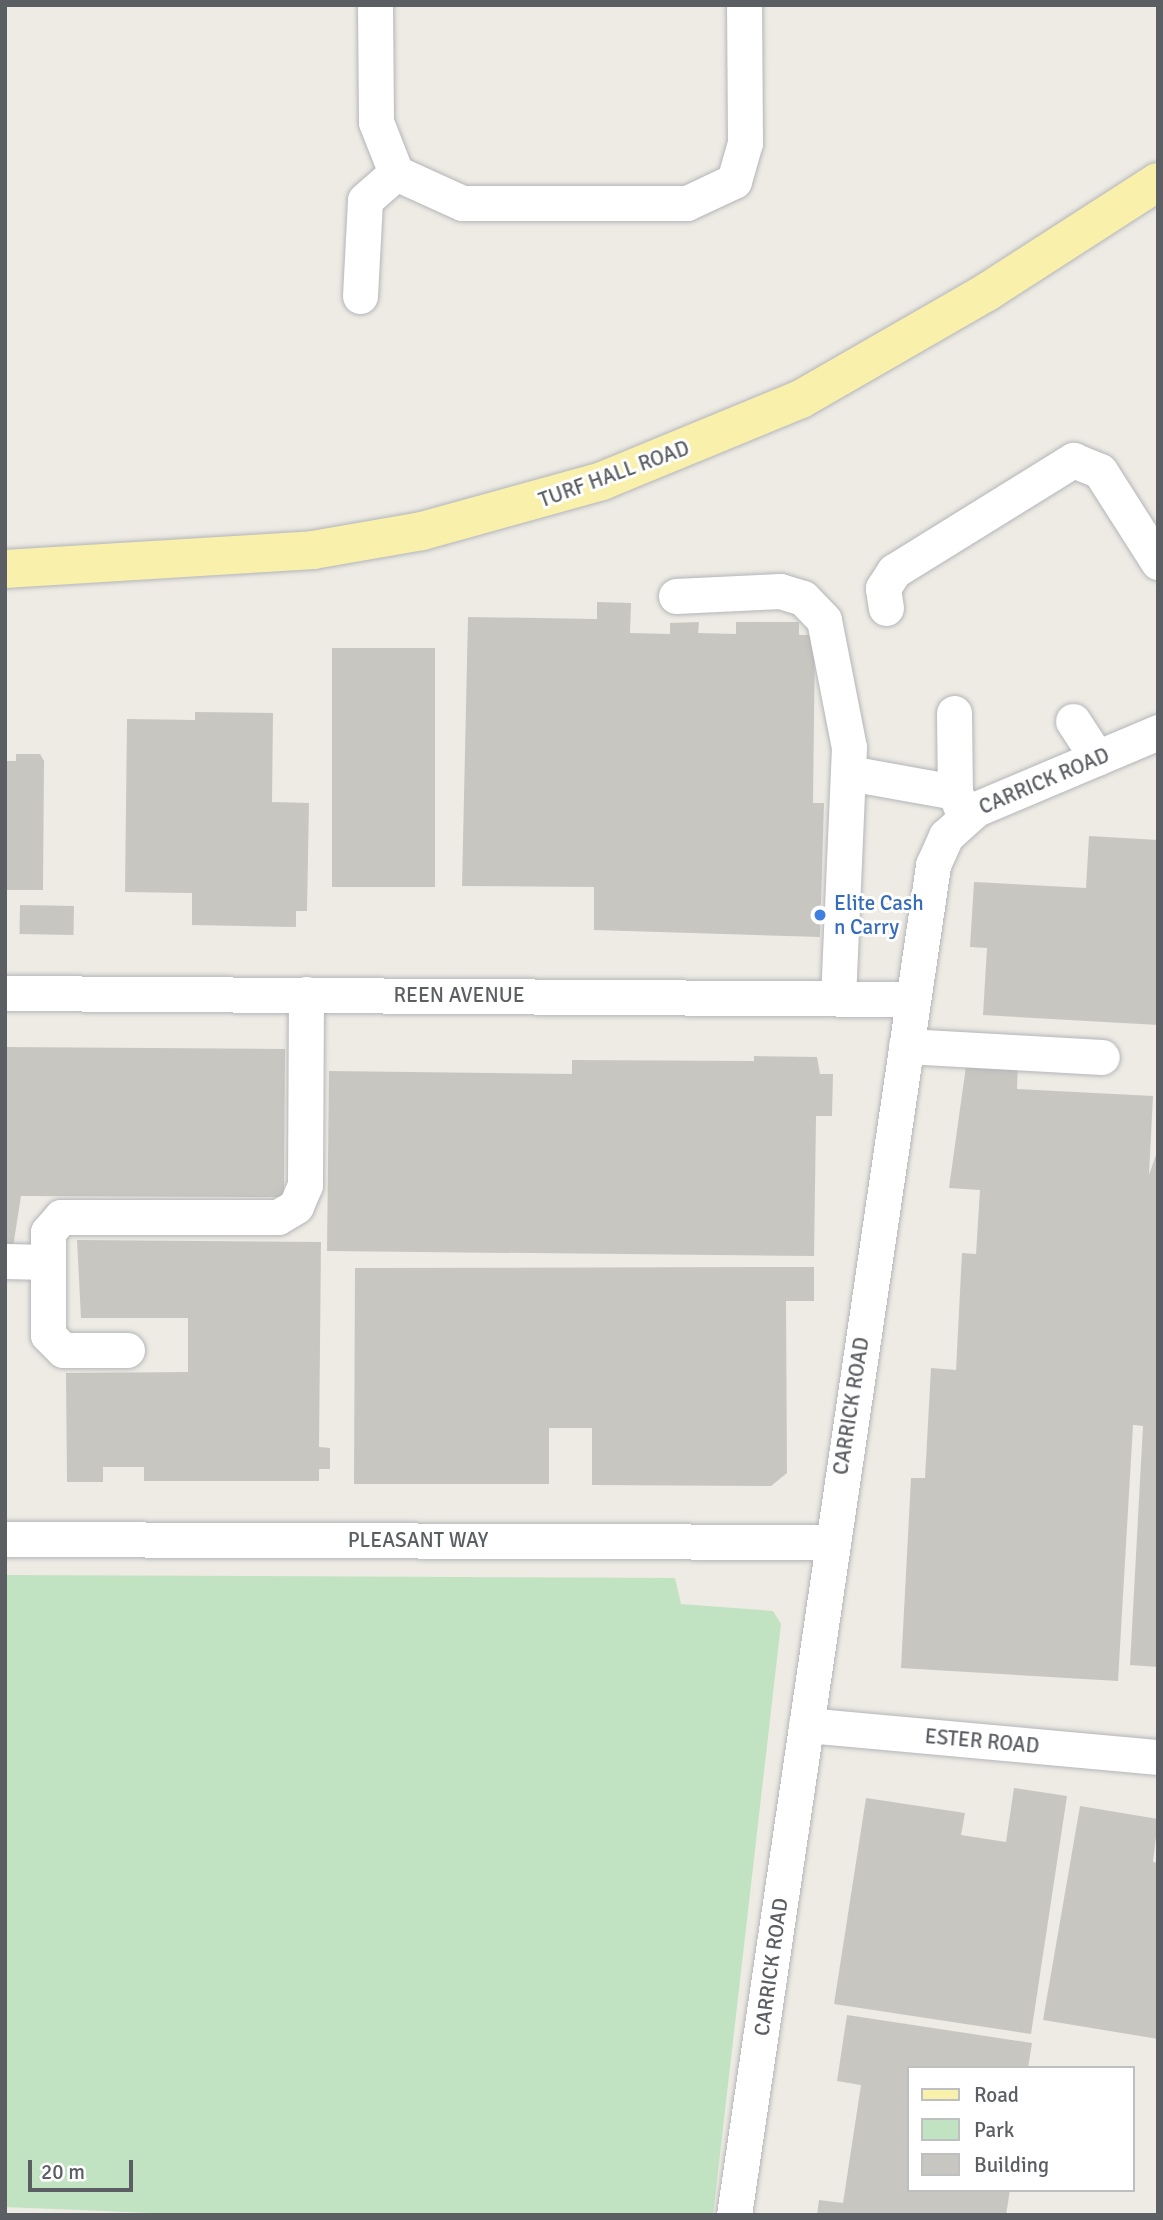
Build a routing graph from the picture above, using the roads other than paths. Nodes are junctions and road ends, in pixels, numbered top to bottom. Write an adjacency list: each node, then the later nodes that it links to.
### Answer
1 (375, 5): 3 (street)
2 (744, 5): 3 (street)
3 (396, 173): 5 (street)
4 (1158, 182): 7 (main road, TURF HALL ROAD)
5 (360, 296)
6 (1158, 562): 9 (street)
7 (5, 569)
8 (676, 596): 14 (street)
9 (886, 608)
10 (954, 713): 15 (street)
11 (1073, 722): 13 (street)
12 (1158, 732): 13 (street, CARRICK ROAD)
13 (1097, 758): 15 (street, CARRICK ROAD)
14 (849, 773): 15 (street); 18 (street)
15 (960, 804): 19 (street, CARRICK ROAD)
16 (5, 993): 17 (street, REEN AVENUE)
17 (306, 994): 18 (street, REEN AVENUE); 23 (street)
18 (838, 998): 19 (street, REEN AVENUE)
19 (913, 999): 20 (street, CARRICK ROAD)
20 (906, 1046): 21 (street); 26 (street, CARRICK ROAD)
21 (1102, 1057)
22 (5, 1261): 23 (street)
23 (48, 1262): 24 (street)
24 (127, 1350)
25 (5, 1539): 26 (street, PLEASANT WAY)
26 (831, 1542): 27 (street, CARRICK ROAD)
27 (806, 1725): 28 (street, ESTER ROAD); 29 (street, CARRICK ROAD)
28 (1158, 1757)
29 (734, 2215)

